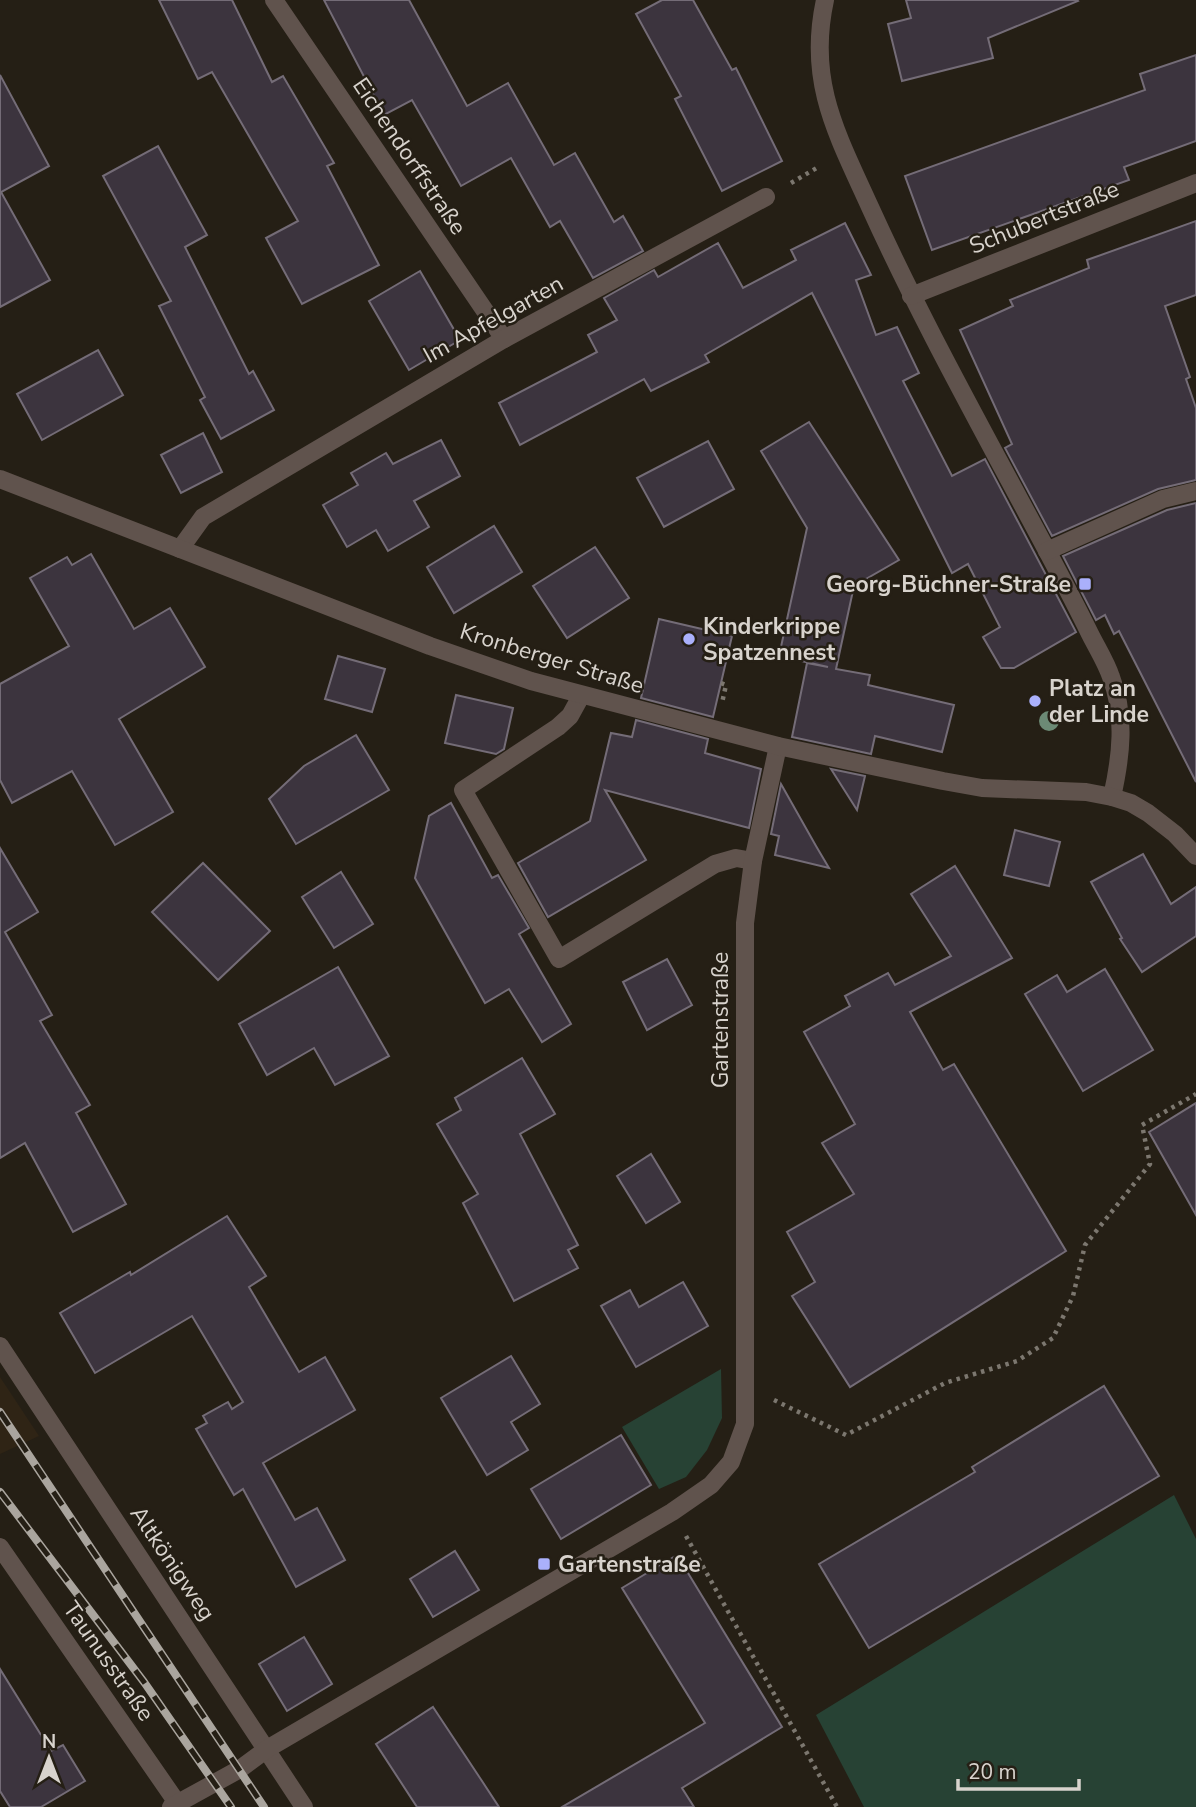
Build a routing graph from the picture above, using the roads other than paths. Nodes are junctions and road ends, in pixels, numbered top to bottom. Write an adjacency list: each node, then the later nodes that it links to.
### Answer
1 (274, 0): 6 (street, Eichendorffstraße)
2 (825, 0): 5 (street)
3 (1196, 183): 5 (street, Schubertstraße)
4 (766, 197): 6 (street, Im Apfelgarten)
5 (911, 296): 10 (street)
6 (504, 339): 9 (street, Im Apfelgarten)
7 (0, 480): 9 (street, Kronberger Straße)
8 (1196, 491): 10 (street)
9 (180, 549): 11 (street, Kronberger Straße)
10 (1047, 551): 13 (street)
11 (581, 696): 12 (street, Kronberger Straße); 15 (street)
12 (778, 746): 13 (street, Kronberger Straße); 15 (street, Gartenstraße)
13 (1112, 797): 14 (street, Kronberger Straße)
14 (1196, 856)
15 (753, 861): 18 (street, Gartenstraße)
16 (0, 1346): 18 (street, Altkönigweg)
17 (0, 1547): 19 (street, Taunusstraße)
18 (267, 1749): 19 (street, Taunusstraße); 20 (street, Altkönigweg)
19 (176, 1806)
20 (304, 1807)

